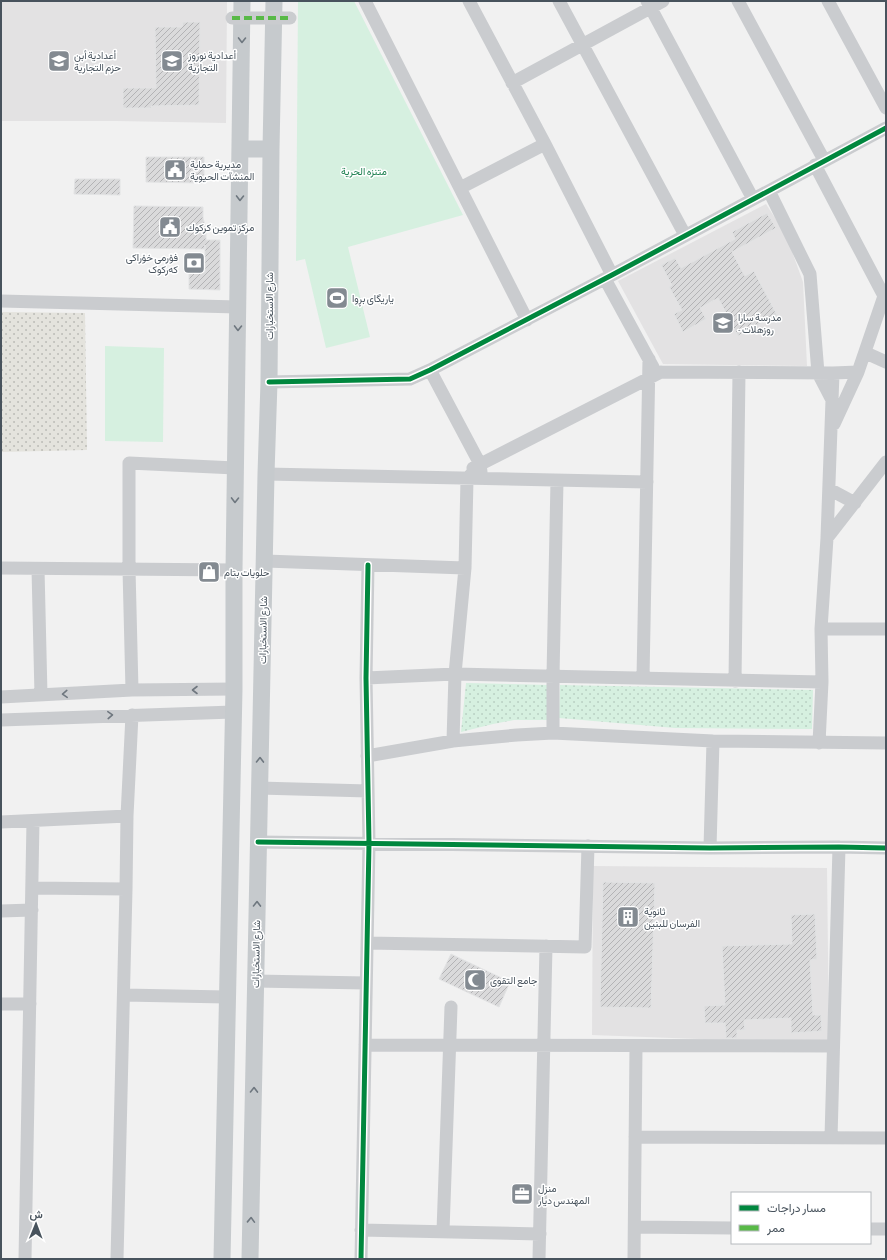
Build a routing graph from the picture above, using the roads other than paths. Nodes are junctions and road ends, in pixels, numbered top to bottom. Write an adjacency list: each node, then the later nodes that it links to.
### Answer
1 (242, 1): 17 (main road, one-way to 17)
2 (274, 1): 18 (main road, شارع الاستخبارات)
3 (365, 1): 20 (street)
4 (469, 1): 13 (street)
5 (559, 1): 12 (street)
6 (663, 1): 9 (street)
7 (738, 1): 19 (street)
8 (828, 1): 14 (street)
9 (649, 4): 12 (street); 22 (street)
10 (232, 18): 11 (street, bridge)
11 (290, 18)
12 (582, 45): 13 (street); 23 (street)
13 (512, 83): 16 (street)
14 (886, 108)
15 (886, 128): 19 (street)
16 (545, 144): 20 (street); 24 (street)
17 (241, 149): 18 (main road); 27 (main road, one-way to 27)
18 (270, 149): 37 (main road, شارع الاستخبارات)
19 (820, 163): 21 (street); 25 (street)
20 (460, 188): 28 (street)
21 (769, 191): 22 (street); 35 (street)
22 (753, 200): 23 (street)
23 (686, 236): 24 (street)
24 (608, 277): 28 (street); 32 (street)
25 (884, 292): 29 (street)
26 (1, 301): 27 (street)
27 (238, 307): 42 (main road, one-way to 42)
28 (527, 320): 31 (street)
29 (866, 353): 30 (street); 34 (street)
30 (886, 362)
31 (430, 370): 37 (street); 41 (street)
32 (653, 371): 33 (street); 41 (street); 48 (street)
33 (740, 372): 35 (street); 65 (street)
34 (858, 372): 36 (street); 39 (street)
35 (818, 373): 36 (street); 38 (street)
36 (833, 373): 38 (street)
37 (269, 382): 43 (main road, شارع الاستخبارات)
38 (832, 401): 39 (street)
39 (831, 429): 49 (street)
40 (886, 462): 50 (street)
41 (480, 464): 44 (street); 45 (street); 46 (street)
42 (235, 468): 57 (street); 58 (main road, one-way to 58)
43 (266, 474): 44 (street); 52 (main road, شارع الاستخبارات)
44 (453, 478): 45 (street)
45 (467, 479): 46 (street); 55 (street)
46 (481, 479): 47 (street)
47 (557, 480): 48 (street); 62 (street)
48 (647, 482): 64 (street)
49 (829, 489): 50 (street); 51 (street)
50 (855, 503): 51 (street)
51 (827, 538): 60 (street)
52 (265, 561): 53 (street); 80 (main road, شارع الاستخبارات, one-way to 52)
53 (368, 565): 55 (street); 63 (street)
54 (1, 568): 56 (street)
55 (465, 568): 61 (street)
56 (38, 569): 57 (street); 69 (street)
57 (129, 569): 58 (street); 67 (street)
58 (234, 570): 68 (main road)
59 (884, 626): 60 (street)
60 (822, 629): 66 (street)
61 (455, 674): 62 (street); 63 (street); 75 (street)
62 (553, 676): 64 (street); 74 (street)
63 (366, 678): 79 (street)
64 (643, 678): 65 (street)
65 (735, 681): 66 (street)
66 (822, 682): 77 (street)
67 (132, 690): 68 (street, one-way to 67); 69 (street, one-way to 69)
68 (234, 690): 71 (main road)
69 (41, 696): 70 (street)
70 (1, 697)
71 (233, 712): 72 (street); 100 (main road)
72 (132, 714): 73 (street, one-way to 72); 82 (street)
73 (1, 720)
74 (553, 733): 75 (street); 76 (street)
75 (453, 741): 79 (street)
76 (713, 741): 77 (street); 89 (street)
77 (819, 743): 78 (street)
78 (886, 743)
79 (367, 756): 81 (street)
80 (259, 788): 81 (street); 85 (main road, شارع الاستخبارات)
81 (368, 791): 86 (street)
82 (127, 816): 83 (street); 92 (street)
83 (33, 821): 84 (street); 91 (street)
84 (1, 822)
85 (258, 842): 86 (street); 97 (main road, شارع الاستخبارات, one-way to 85)
86 (368, 844): 87 (street); 95 (street)
87 (588, 846): 89 (street); 96 (street)
88 (839, 847): 89 (street); 90 (street); 107 (street)
89 (710, 848)
90 (886, 848)
91 (32, 888): 92 (street); 93 (street)
92 (126, 889): 99 (street)
93 (32, 910): 94 (street); 102 (street)
94 (1, 911)
95 (367, 943): 96 (street); 98 (street)
96 (546, 946): 106 (street)
97 (255, 981): 98 (street); 122 (main road, شارع الاستخبارات, one-way to 97)
98 (366, 983): 104 (street)
99 (124, 995): 100 (street); 120 (street)
100 (226, 997): 121 (main road)
101 (1, 1004): 102 (street)
102 (30, 1004): 119 (street)
103 (451, 1007): 105 (street)
104 (365, 1045): 105 (street); 116 (street)
105 (449, 1046): 106 (street); 117 (street)
106 (544, 1046): 108 (street); 118 (street)
107 (833, 1046): 108 (street); 110 (street)
108 (636, 1047): 109 (street)
109 (636, 1138): 110 (street); 112 (street)
110 (831, 1138): 111 (street)
111 (886, 1138)
112 (635, 1227): 113 (street); 125 (street)
113 (731, 1228)
114 (871, 1229): 115 (street)
115 (886, 1229)
116 (361, 1230): 117 (street); 123 (street)
117 (443, 1232): 118 (street)
118 (540, 1234): 124 (street)
119 (25, 1259)
120 (117, 1259)
121 (222, 1259)
122 (250, 1259)
123 (361, 1259)
124 (539, 1259)
125 (634, 1259)

